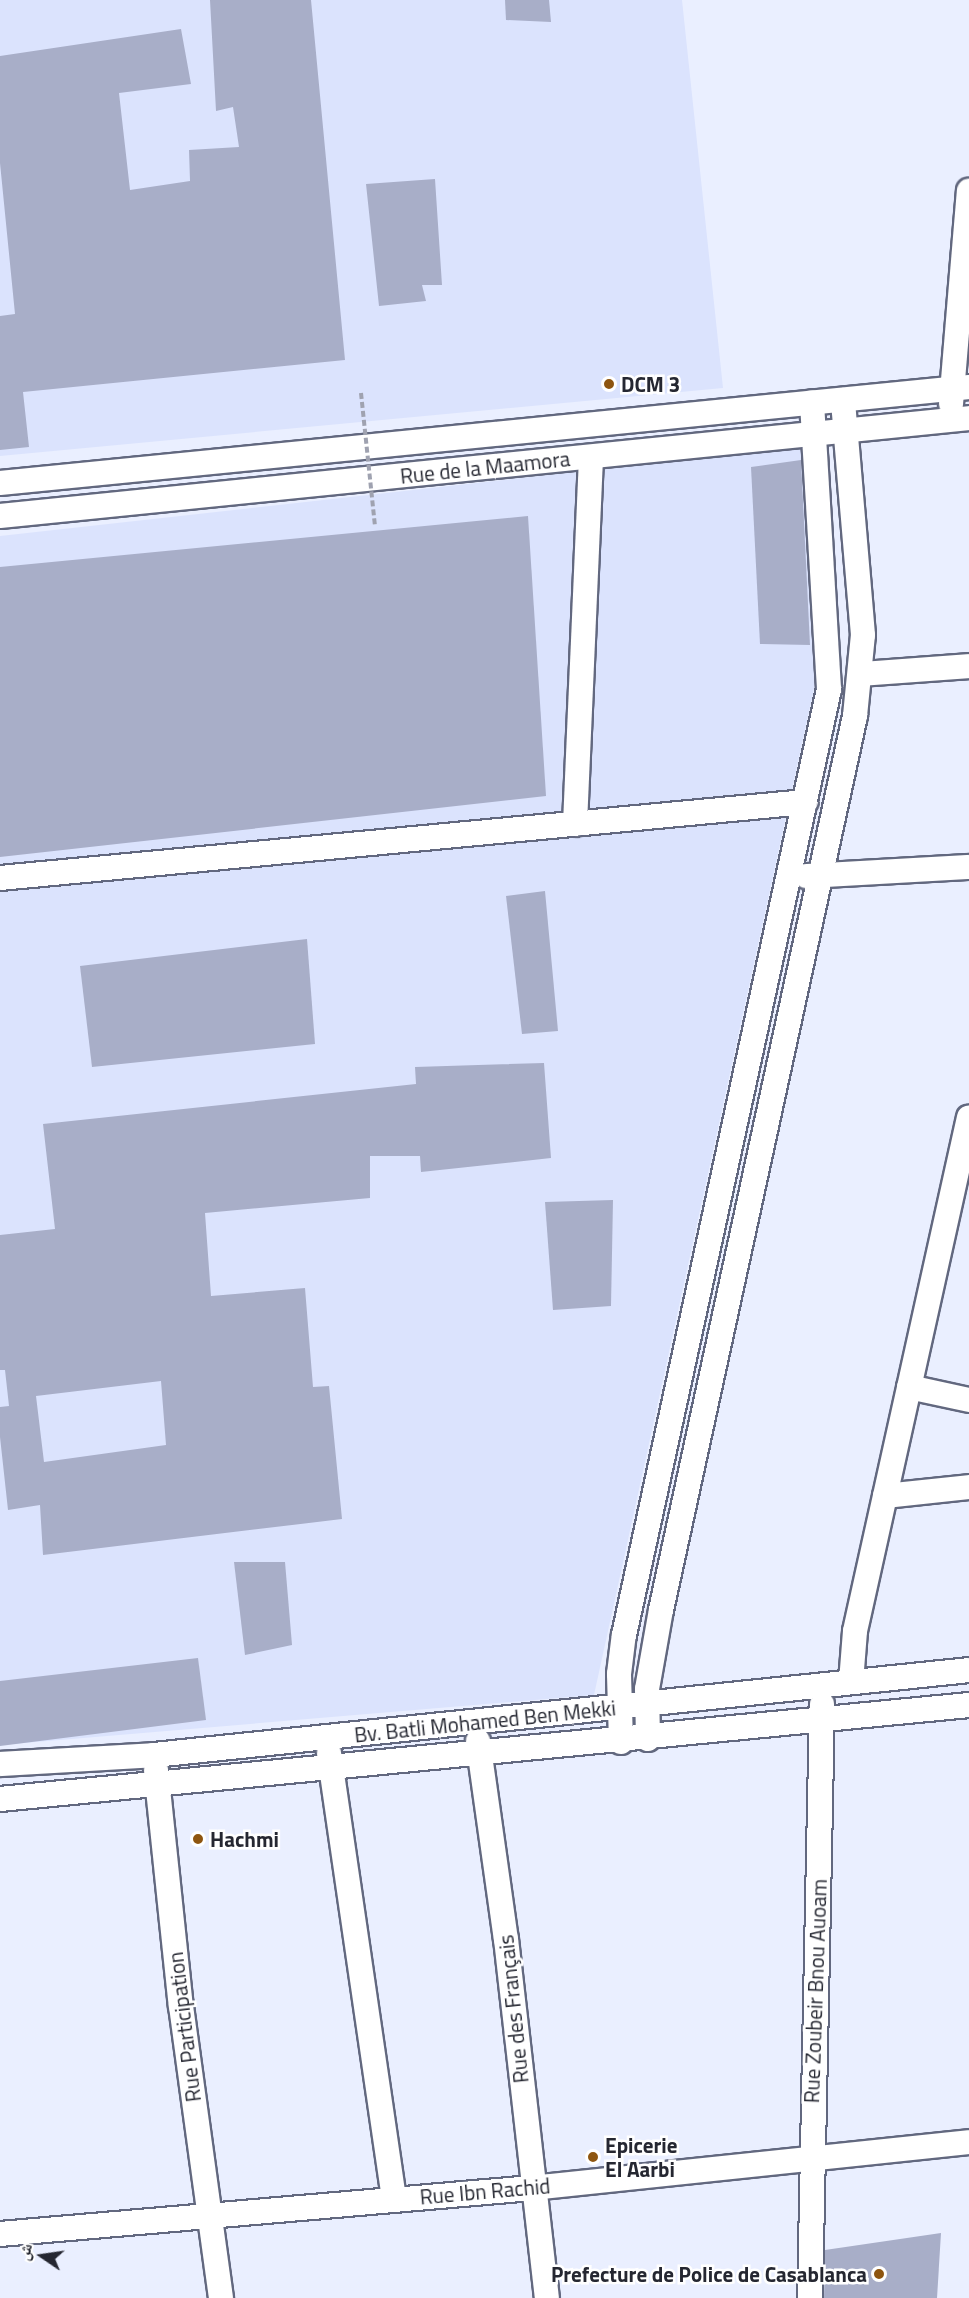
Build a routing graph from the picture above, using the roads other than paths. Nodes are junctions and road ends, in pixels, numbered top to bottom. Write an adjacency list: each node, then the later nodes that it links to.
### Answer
1 (969, 191): 2 (street)
2 (961, 388): 3 (street, Rue de la Maamora); 5 (street)
3 (843, 400): 4 (street, Rue de la Maamora); 6 (street)
4 (812, 403): 7 (street); 9 (street, Rue de la Maamora)
5 (960, 420): 6 (street, Rue de la Maamora)
6 (847, 432): 7 (street, Rue de la Maamora); 14 (street)
7 (815, 435): 8 (street, Rue de la Maamora); 15 (street)
8 (591, 457): 11 (street, Rue de la Maamora); 16 (street)
9 (143, 469): 10 (street, Rue de la Maamora); 11 (street)
10 (0, 483)
11 (147, 501): 12 (street, Rue de la Maamora)
12 (0, 516)
13 (969, 666): 14 (street)
14 (861, 674): 18 (street)
15 (805, 802): 16 (street); 19 (street)
16 (575, 824): 20 (street)
17 (969, 867): 18 (street)
18 (821, 875): 19 (street); 30 (street)
19 (788, 877): 32 (street)
20 (0, 878)
21 (969, 1117): 22 (street)
22 (959, 1211): 23 (street)
23 (909, 1387): 24 (street); 26 (street)
24 (969, 1400)
25 (969, 1487): 26 (street)
26 (885, 1496): 28 (street)
27 (969, 1670): 28 (street, Bv. Batli Mohamed Ben Mekki)
28 (850, 1682): 29 (street, Bv. Batli Mohamed Ben Mekki)
29 (823, 1685): 30 (street, Bv. Batli Mohamed Ben Mekki); 33 (street, Rue Zoubeir Bnou Auoam)
30 (647, 1705): 32 (street, Bv. Batli Mohamed Ben Mekki); 36 (street)
31 (969, 1705): 33 (street, Bv. Batli Mohamed Ben Mekki)
32 (618, 1707): 34 (street, Bv. Batli Mohamed Ben Mekki); 37 (street)
33 (822, 1719): 36 (street, Bv. Batli Mohamed Ben Mekki); 45 (street, Rue Zoubeir Bnou Auoam)
34 (475, 1721): 35 (street, Bv. Batli Mohamed Ben Mekki); 39 (street, Rue des Français)
35 (327, 1738): 38 (street, Bv. Batli Mohamed Ben Mekki); 41 (street)
36 (648, 1739): 37 (street, Bv. Batli Mohamed Ben Mekki)
37 (621, 1742): 39 (street, Bv. Batli Mohamed Ben Mekki)
38 (154, 1755): 40 (street, Bv. Batli Mohamed Ben Mekki); 42 (street, Rue Participation)
39 (480, 1755): 41 (street, Bv. Batli Mohamed Ben Mekki); 46 (street, Rue des Français)
40 (0, 1764)
41 (331, 1767): 42 (street, Bv. Batli Mohamed Ben Mekki); 47 (street)
42 (157, 1785): 43 (street, Bv. Batli Mohamed Ben Mekki); 48 (street, Rue Participation)
43 (0, 1799)
44 (969, 2142): 45 (street, Rue Ibn Rachid)
45 (809, 2160): 46 (street, Rue Ibn Rachid); 52 (street, Rue Zoubeir Bnou Auoam)
46 (532, 2188): 47 (street, Rue Ibn Rachid); 51 (street, Rue des Français)
47 (394, 2199): 48 (street, Rue Ibn Rachid)
48 (208, 2218): 49 (street, Rue Ibn Rachid); 50 (street, Rue Participation)
49 (0, 2234)
50 (221, 2298)
51 (547, 2298)
52 (810, 2298)

